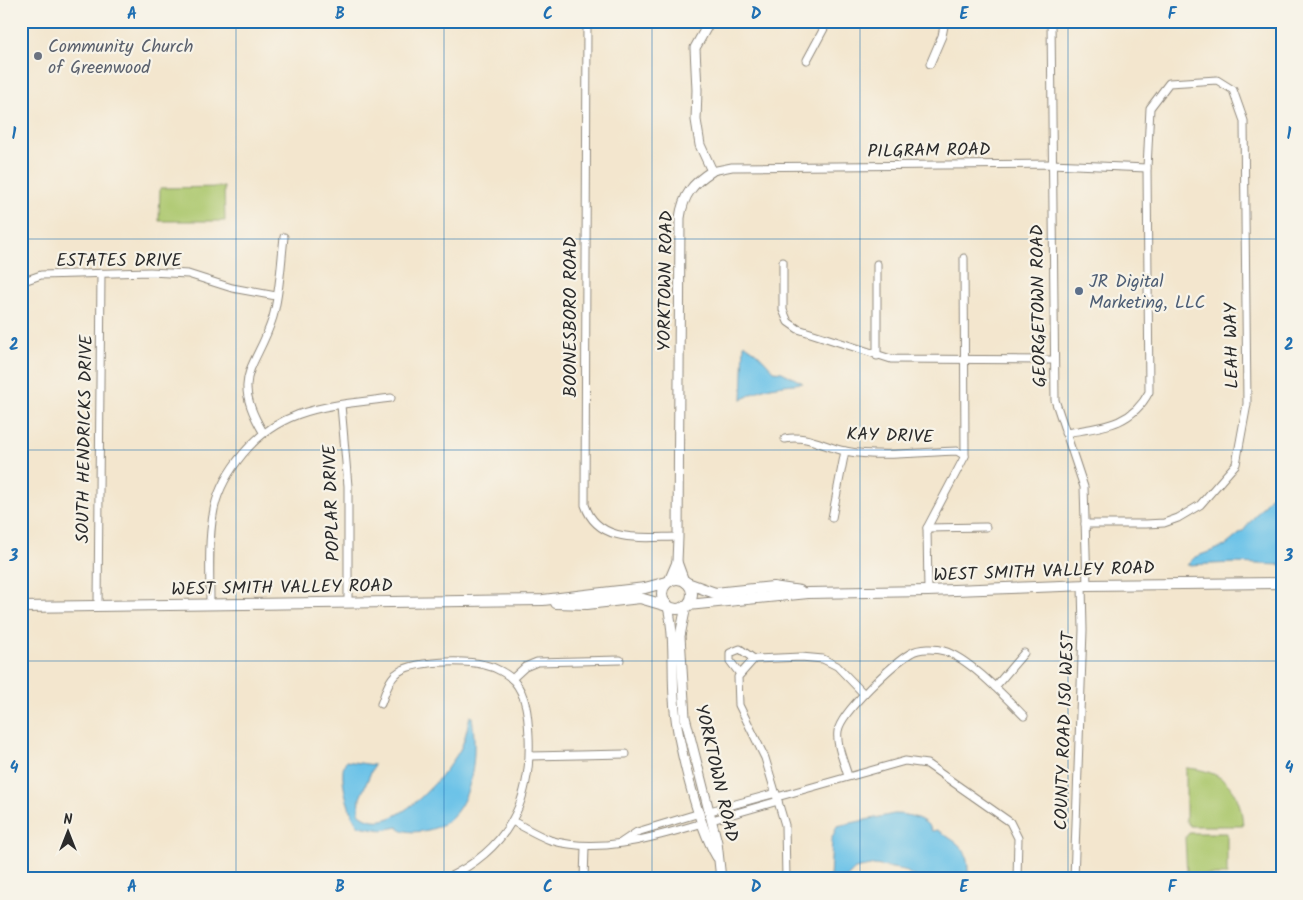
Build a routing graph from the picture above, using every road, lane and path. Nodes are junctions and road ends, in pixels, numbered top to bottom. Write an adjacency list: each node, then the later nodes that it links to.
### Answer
1 (587, 21): 32 (street, BOONESBORO ROAD)
2 (710, 21): 10 (street)
3 (828, 21): 6 (street)
4 (945, 21): 7 (street)
5 (1051, 21): 8 (street, GEORGETOWN ROAD)
6 (807, 60)
7 (930, 64)
8 (1051, 164): 9 (street, PILGRAM ROAD); 10 (street, PILGRAM ROAD); 20 (street, GEORGETOWN ROAD)
9 (1147, 168): 24 (street, LEAH WAY); 29 (street, LEAH WAY)
10 (712, 171): 32 (street, YORKTOWN ROAD)
11 (284, 237): 17 (street)
12 (964, 258): 19 (street)
13 (782, 262): 18 (street)
14 (877, 264): 18 (street)
15 (101, 273): 16 (street, ESTATES DRIVE); 17 (street, ESTATES DRIVE); 43 (street, SOUTH HENDRICKS DRIVE)
16 (21, 282)
17 (276, 296): 23 (street)
18 (877, 356): 19 (street)
19 (966, 359): 20 (street); 27 (street)
20 (1053, 360): 24 (street, GEORGETOWN ROAD)
21 (391, 398): 22 (street)
22 (342, 405): 23 (street); 41 (street, POPLAR DRIVE)
23 (263, 432): 42 (street)
24 (1064, 433): 29 (street, GEORGETOWN ROAD)
25 (785, 439): 26 (street, KAY DRIVE)
26 (845, 451): 27 (street, KAY DRIVE); 28 (street)
27 (966, 456): 31 (street)
28 (832, 518)
29 (1085, 524): 37 (street, GEORGETOWN ROAD)
30 (986, 527): 31 (street)
31 (927, 528): 38 (street)
32 (678, 537): 33 (street, YORKTOWN ROAD)
33 (677, 562): 34 (street, YORKTOWN ROAD); 35 (street, YORKTOWN ROAD)
34 (668, 582): 35 (main road); 40 (main road, WEST SMITH VALLEY ROAD); 45 (main road)
35 (686, 582): 39 (main road, WEST SMITH VALLEY ROAD); 44 (main road)
36 (1282, 583): 37 (main road, WEST SMITH VALLEY ROAD)
37 (1085, 585): 38 (main road, WEST SMITH VALLEY ROAD); 70 (street, COUNTY ROAD 150 WEST)
38 (928, 591): 39 (main road, WEST SMITH VALLEY ROAD)
39 (808, 593): 44 (main road, WEST SMITH VALLEY ROAD)
40 (543, 600): 41 (main road, WEST SMITH VALLEY ROAD); 45 (main road, WEST SMITH VALLEY ROAD)
41 (348, 601): 42 (main road, WEST SMITH VALLEY ROAD)
42 (210, 603): 43 (main road, WEST SMITH VALLEY ROAD)
43 (98, 605): 46 (main road, WEST SMITH VALLEY ROAD)
44 (687, 605): 45 (main road); 61 (street, YORKTOWN ROAD)
45 (667, 606): 60 (street, YORKTOWN ROAD)
46 (21, 607)
47 (1024, 652): 52 (street)
48 (754, 658): 50 (street); 50 (street); 53 (street)
49 (620, 660): 51 (street)
50 (739, 676): 59 (street)
51 (512, 679): 54 (street); 57 (street)
52 (995, 687): 53 (street); 55 (street)
53 (864, 694): 58 (street)
54 (381, 704)
55 (1024, 716)
56 (626, 754): 57 (street)
57 (530, 756): 62 (street)
58 (848, 776): 59 (street); 69 (street)
59 (777, 797): 61 (street); 68 (street)
60 (700, 813): 61 (street, YORKTOWN ROAD); 63 (street)
61 (708, 818): 63 (street); 67 (street, YORKTOWN ROAD)
62 (512, 821): 64 (street); 65 (street)
63 (622, 842): 64 (street)
64 (585, 847): 66 (street)
65 (445, 879)
66 (584, 879)
67 (721, 879)
68 (786, 879)
69 (1017, 879)
70 (1074, 879)

